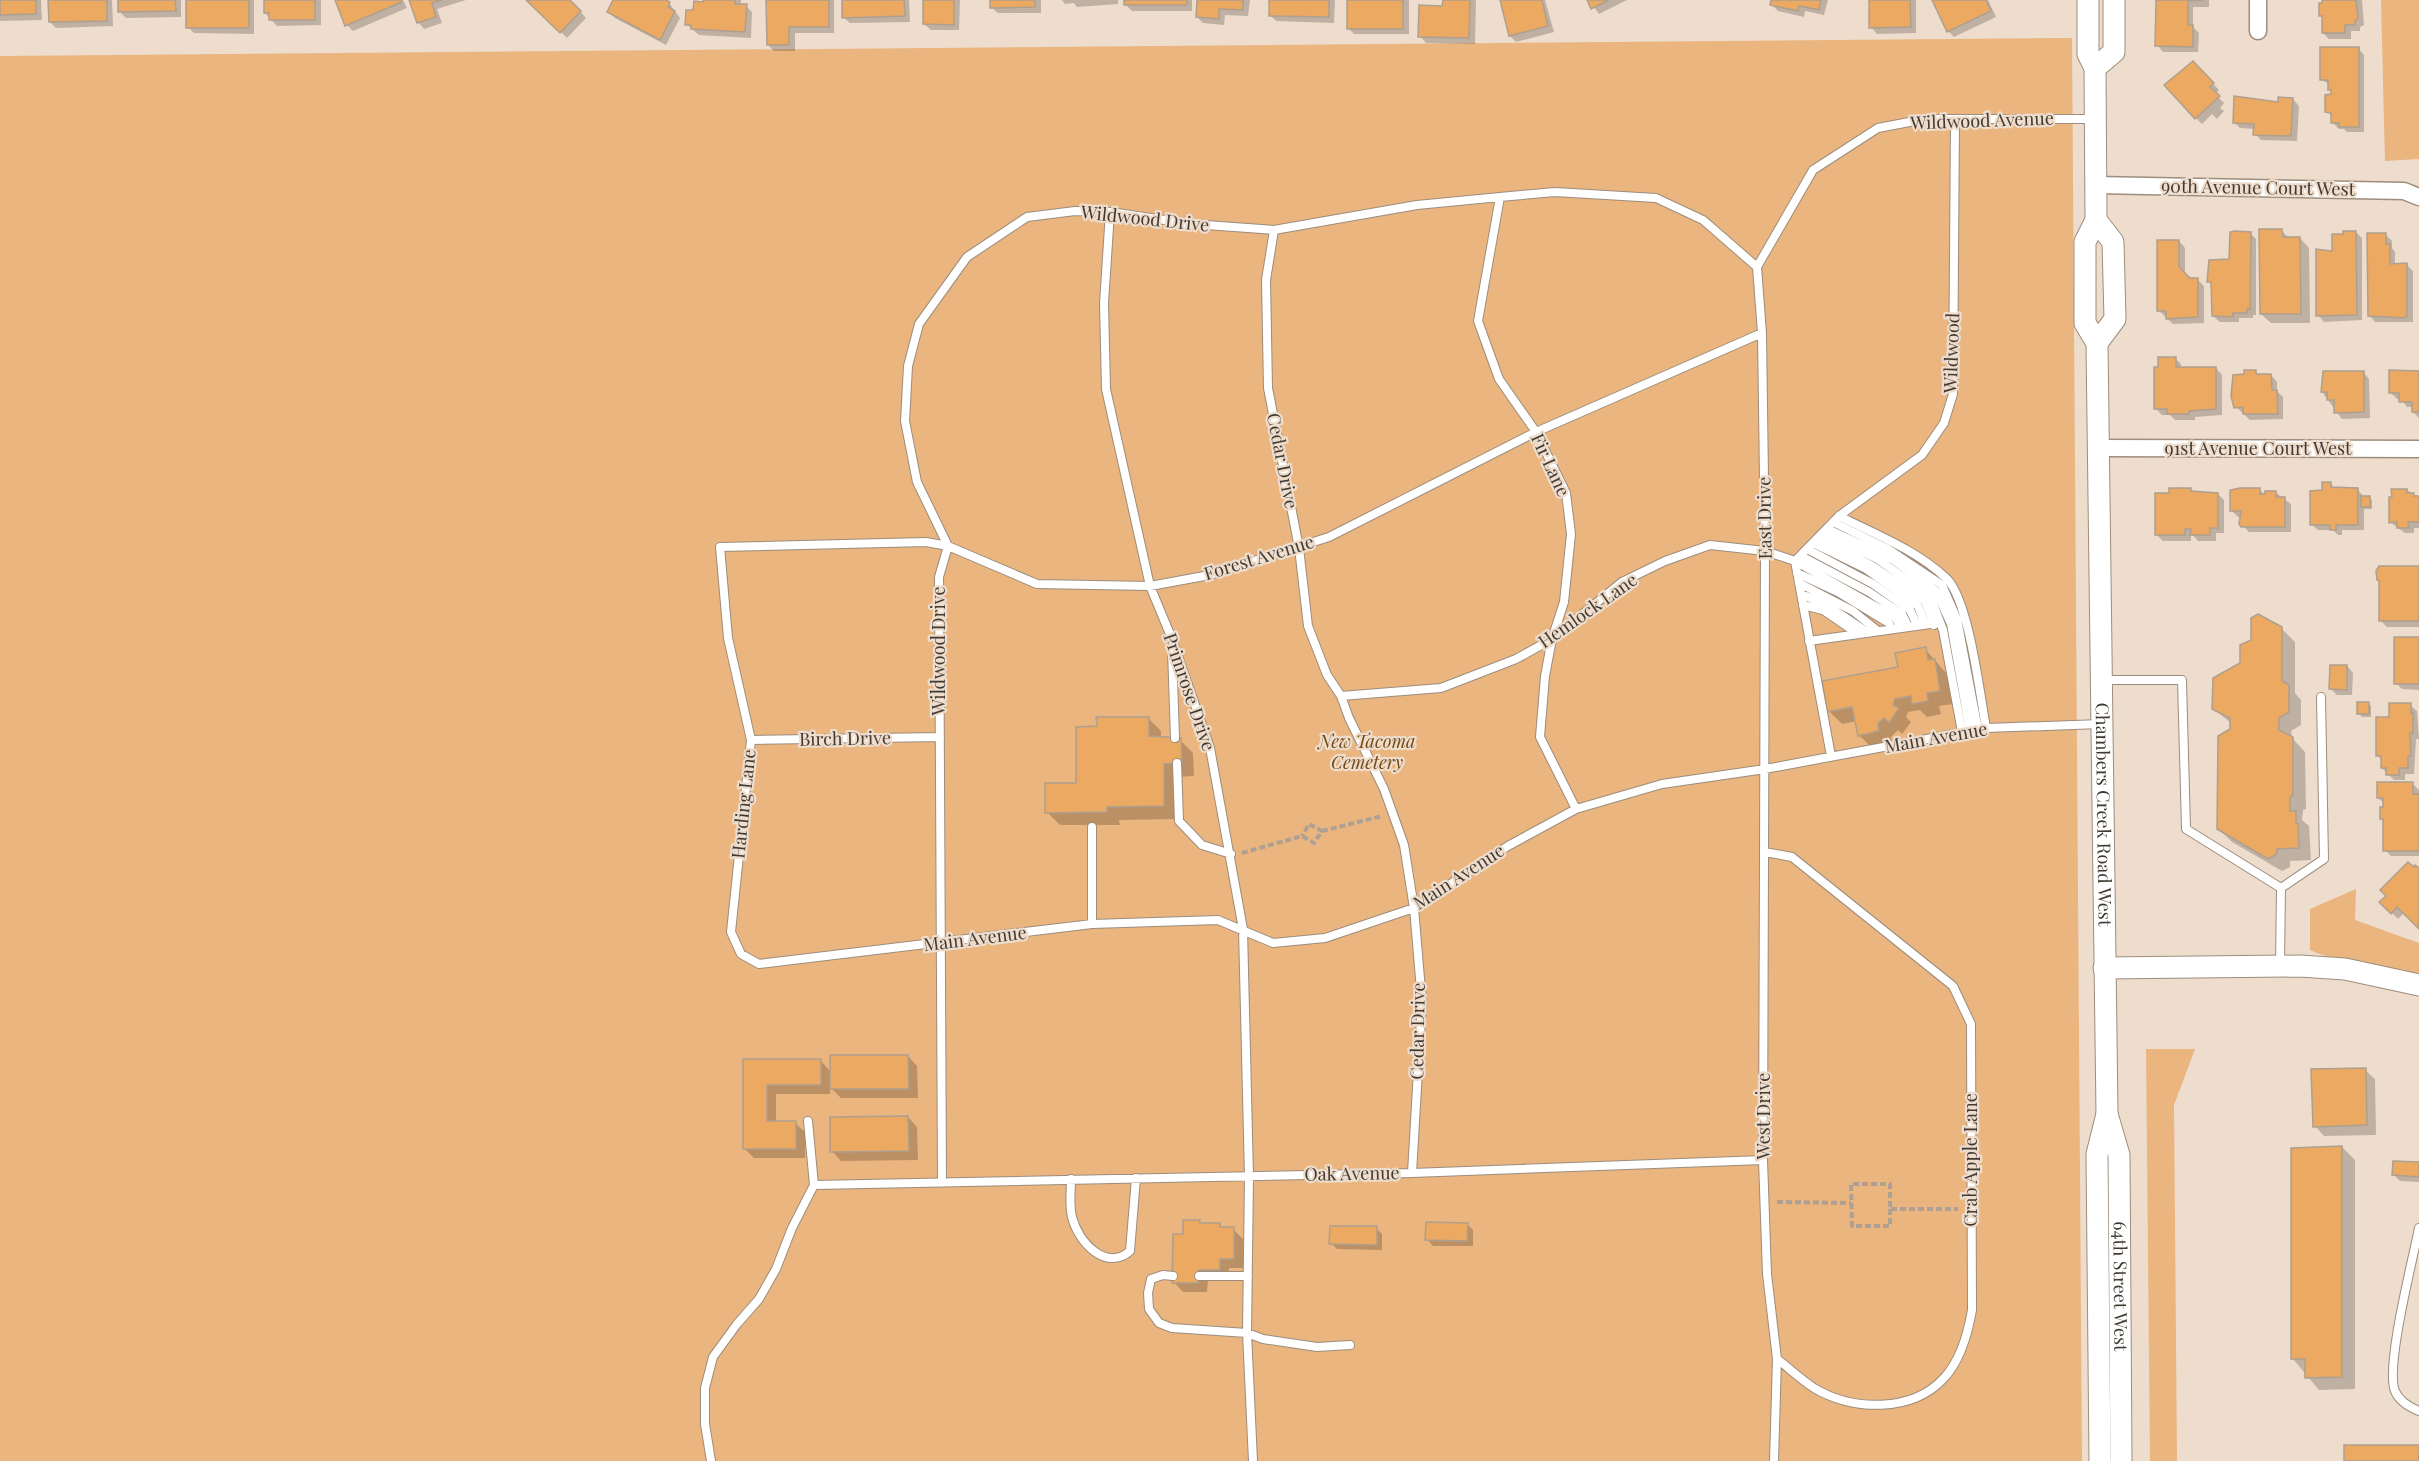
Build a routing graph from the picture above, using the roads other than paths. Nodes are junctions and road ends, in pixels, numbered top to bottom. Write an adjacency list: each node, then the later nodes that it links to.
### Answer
1 (2088, 0): 5 (street, Chambers Creek Road West)
2 (2114, 0): 5 (street)
3 (2258, 0): 4 (street)
4 (2258, 31)
5 (2095, 68): 7 (street, Chambers Creek Road West)
6 (1955, 119): 7 (lane, Wildwood Avenue); 14 (lane, Wildwood Avenue); 20 (lane, Wildwood)
7 (2096, 119): 8 (street, Chambers Creek Road West)
8 (2096, 186): 10 (street, 90th Avenue Court West); 12 (street, Chambers Creek Road West)
9 (1500, 197): 13 (lane, Wildwood Drive); 14 (lane, Wildwood Drive); 17 (lane, Fir Lane)
10 (2419, 197)
11 (1110, 212): 13 (lane, Wildwood Drive); 21 (lane, Wildwood Drive); 27 (lane, Primrose Drive)
12 (2096, 220): 16 (street, Chambers Creek Road West); 16 (street)
13 (1275, 230): 23 (lane, Cedar Drive)
14 (1757, 267): 15 (lane, East Drive)
15 (1762, 333): 17 (lane, Forest Avenue); 24 (lane, East Drive)
16 (2097, 344): 18 (street, Chambers Creek Road West)
17 (1536, 432): 23 (lane, Forest Avenue); 36 (lane, Fir Lane)
18 (2097, 448): 19 (street, 91st Avenue Court West); 38 (street, Chambers Creek Road West)
19 (2419, 449)
20 (1817, 539): 24 (lane); 25 (lane); 30 (lane); 30 (lane); 30 (lane); 32 (lane); 42 (lane); 42 (lane)
21 (948, 546): 22 (lane, Forest Avenue); 27 (lane, Forest Avenue); 43 (lane, Wildwood Drive)
22 (720, 547): 45 (lane, Harding Lane)
23 (1299, 548): 27 (lane, Forest Avenue); 39 (lane, Cedar Drive)
24 (1765, 551): 36 (lane, Hemlock Lane); 48 (lane, East Drive)
25 (1797, 573): 26 (lane); 31 (lane)
26 (1799, 583): 28 (lane); 33 (lane)
27 (1150, 586): 35 (lane, Primrose Drive)
28 (1801, 594): 29 (lane); 34 (lane)
29 (1803, 605): 34 (lane); 37 (lane)
30 (1917, 626): 31 (lane); 32 (lane)
31 (1891, 629): 33 (lane)
32 (1943, 630): 42 (lane)
33 (1878, 631): 34 (lane)
34 (1863, 633): 37 (lane)
35 (1172, 639): 44 (lane); 52 (lane, Primrose Drive)
36 (1552, 639): 39 (lane, Hemlock Lane); 49 (lane, Fir Lane)
37 (1809, 641): 46 (lane)
38 (2100, 680): 41 (street, Chambers Creek Road West); 53 (lane)
39 (1341, 696): 54 (lane, Cedar Drive)
40 (2321, 697): 53 (lane)
41 (2101, 724): 42 (lane, Main Avenue); 60 (street, Chambers Creek Road West)
42 (1974, 730): 46 (lane, Main Avenue)
43 (940, 737): 45 (lane, Birch Drive); 57 (lane, Wildwood Drive)
44 (1175, 738)
45 (751, 740): 58 (lane, Harding Lane)
46 (1831, 756): 48 (lane, Main Avenue)
47 (1177, 763): 52 (lane)
48 (1765, 769): 49 (lane, Main Avenue); 51 (lane, West Drive)
49 (1576, 809): 54 (lane, Main Avenue)
50 (1092, 826): 55 (lane)
51 (1765, 852): 64 (lane, West Drive); 77 (lane, Crab Apple Lane)
52 (1231, 855): 56 (lane, Primrose Drive)
53 (2281, 888): 59 (lane)
54 (1414, 909): 56 (lane, Main Avenue); 65 (lane, Cedar Drive)
55 (1092, 924): 56 (lane, Main Avenue); 57 (lane, Main Avenue)
56 (1243, 929): 66 (lane, Primrose Drive)
57 (941, 943): 58 (lane, Main Avenue); 69 (lane, Wildwood Drive)
58 (741, 954)
59 (2280, 967): 60 (street); 61 (street)
60 (2104, 968): 62 (street, 64th Street West)
61 (2419, 985)
62 (2107, 1114): 82 (street, 64th Street West); 83 (street, 64th Street West)
63 (808, 1121): 70 (lane)
64 (1763, 1160): 65 (lane, Oak Avenue); 77 (lane, West Drive)
65 (1412, 1173): 66 (lane, Oak Avenue)
66 (1249, 1177): 67 (lane, Oak Avenue); 74 (lane, Primrose Drive)
67 (1136, 1178): 68 (lane, Oak Avenue); 68 (lane)
68 (1071, 1179): 69 (lane, Oak Avenue)
69 (942, 1181): 70 (lane, Oak Avenue)
70 (814, 1185): 79 (lane)
71 (2419, 1228): 78 (lane)
72 (1173, 1276): 75 (lane)
73 (1198, 1276): 74 (lane)
74 (1248, 1276): 75 (lane, Primrose Drive)
75 (1247, 1333): 76 (lane); 80 (lane, Primrose Drive)
76 (1350, 1345)
77 (1778, 1359): 81 (lane, West Drive)
78 (2419, 1411)
79 (711, 1461)
80 (1252, 1461)
81 (1774, 1461)
82 (2100, 1461)
83 (2121, 1461)

